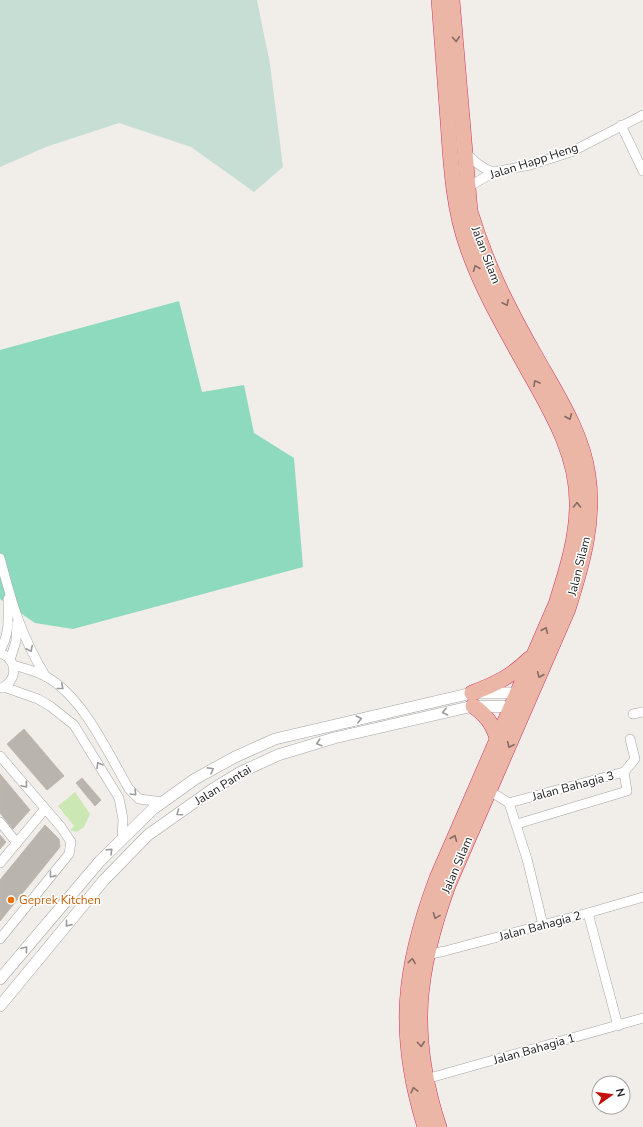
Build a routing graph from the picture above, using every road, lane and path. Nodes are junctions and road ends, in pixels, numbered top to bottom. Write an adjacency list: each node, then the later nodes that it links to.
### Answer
1 (439, 0): 13 (highway, Jalan Silam, one-way to 1)
2 (452, 0): 5 (highway, Jalan Silam, one-way to 5)
3 (643, 115): 4 (street, Jalan Happ Heng)
4 (621, 125): 6 (street); 7 (street, Jalan Happ Heng)
5 (465, 152): 7 (street); 8 (highway, Jalan Silam)
6 (642, 168)
7 (494, 172): 8 (street, Jalan Happ Heng)
8 (468, 187): 17 (highway, Jalan Silam, one-way to 17)
9 (0, 558): 10 (street)
10 (7, 586): 11 (street); 12 (street)
11 (17, 622): 14 (street); 15 (street, one-way to 15)
12 (0, 652): 14 (street)
13 (535, 652): 17 (highway, Jalan Silam); 18 (highway)
14 (12, 662): 15 (street); 16 (street)
15 (46, 677): 27 (street, one-way to 27)
16 (2, 688): 32 (street, one-way to 16)
17 (525, 693): 18 (street, Jalan Pantai); 19 (highway, Jalan Silam)
18 (472, 700): 19 (street, Jalan Pantai); 22 (highway); 27 (street, Jalan Pantai, one-way to 18); 41 (street, Jalan Pantai, one-way to 41)
19 (518, 708): 22 (highway, Jalan Silam); 26 (highway, Jalan Silam, one-way to 26)
20 (643, 712): 21 (street)
21 (633, 714)
22 (497, 738): 45 (highway, Jalan Silam, one-way to 22)
23 (630, 739): 25 (street, Jalan Bahagia 3)
24 (0, 756): 29 (street, one-way to 29)
25 (624, 772): 28 (street, Jalan Bahagia 3); 31 (street)
26 (488, 790): 28 (street); 39 (highway, Jalan Silam, one-way to 39)
27 (163, 802): 32 (street, Jalan Pantai)
28 (509, 803): 31 (street)
29 (45, 809): 33 (street); 38 (street, one-way to 38)
30 (0, 822): 33 (street)
31 (517, 824): 37 (street)
32 (122, 840): 40 (street, Jalan Pantai, one-way to 32)
33 (17, 843): 34 (street)
34 (0, 863)
35 (643, 898): 36 (street)
36 (588, 913): 37 (street, Jalan Bahagia 2); 43 (street, Jalan Bahagia 2)
37 (543, 925): 39 (street, Jalan Bahagia 2)
38 (0, 939)
39 (426, 955): 44 (highway, Jalan Silam, one-way to 44)
40 (0, 979)
41 (0, 1006)
42 (643, 1018): 43 (street, Jalan Bahagia 1)
43 (618, 1026): 44 (street, Jalan Bahagia 1)
44 (426, 1079): 46 (highway, Jalan Silam)
45 (425, 1127)
46 (439, 1127)

